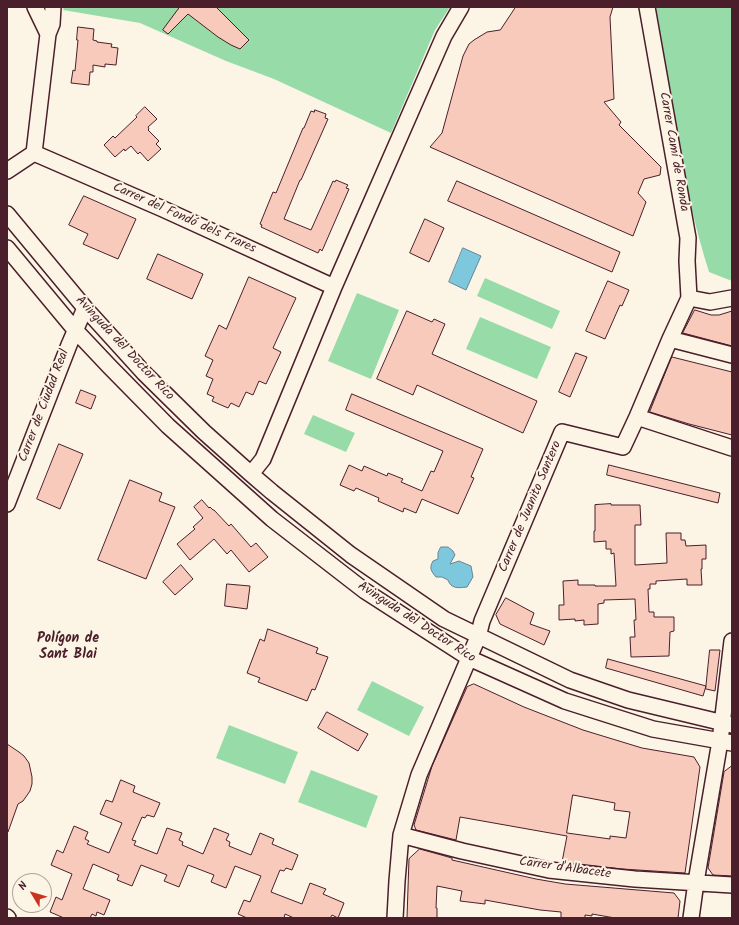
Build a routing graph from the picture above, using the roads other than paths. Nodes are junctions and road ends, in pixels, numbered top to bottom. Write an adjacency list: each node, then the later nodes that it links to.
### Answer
1 (35, 7): 5 (street)
2 (53, 7): 5 (street)
3 (461, 7): 10 (street)
4 (647, 7): 11 (street, Carrer Camí de Ronda)
5 (48, 34): 6 (street)
6 (34, 153): 7 (street); 10 (street, Carrer del Fondó dels Frares)
7 (7, 171)
8 (7, 214): 13 (street, Avinguda del Doctor Rico)
9 (7, 248): 14 (street, Avinguda del Doctor Rico)
10 (334, 288): 21 (street)
11 (689, 298): 12 (street); 15 (street, Carrer de Juanito Santero)
12 (732, 298)
13 (85, 308): 14 (street, Carrer de Ciudad Real); 21 (street, Avinguda del Doctor Rico)
14 (76, 331): 18 (street, Avinguda del Doctor Rico); 20 (street, Carrer de Ciudad Real)
15 (670, 339): 16 (street); 17 (street, Carrer de Juanito Santero)
16 (732, 355)
17 (637, 417): 19 (street); 23 (street, Carrer de Juanito Santero)
18 (177, 434): 21 (street, Avinguda del Doctor Rico); 25 (street, Avinguda del Doctor Rico)
19 (732, 448)
20 (13, 473): 22 (street, Carrer de Ciudad Real)
21 (251, 474): 23 (street, Avinguda del Doctor Rico)
22 (7, 504)
23 (478, 637): 25 (street, Carrer de Juanito Santero); 26 (street, Avinguda del Doctor Rico)
24 (732, 641): 26 (street)
25 (469, 658): 27 (street, Avinguda del Doctor Rico); 28 (street, Carrer de Juanito Santero)
26 (727, 725): 27 (street)
27 (726, 742): 29 (street)
28 (401, 835): 29 (street, Carrer d'Albacete); 31 (street, Carrer de Juanito Santero)
29 (696, 882): 30 (street, Carrer d'Albacete); 32 (street)
30 (732, 885)
31 (395, 918)
32 (691, 918)

